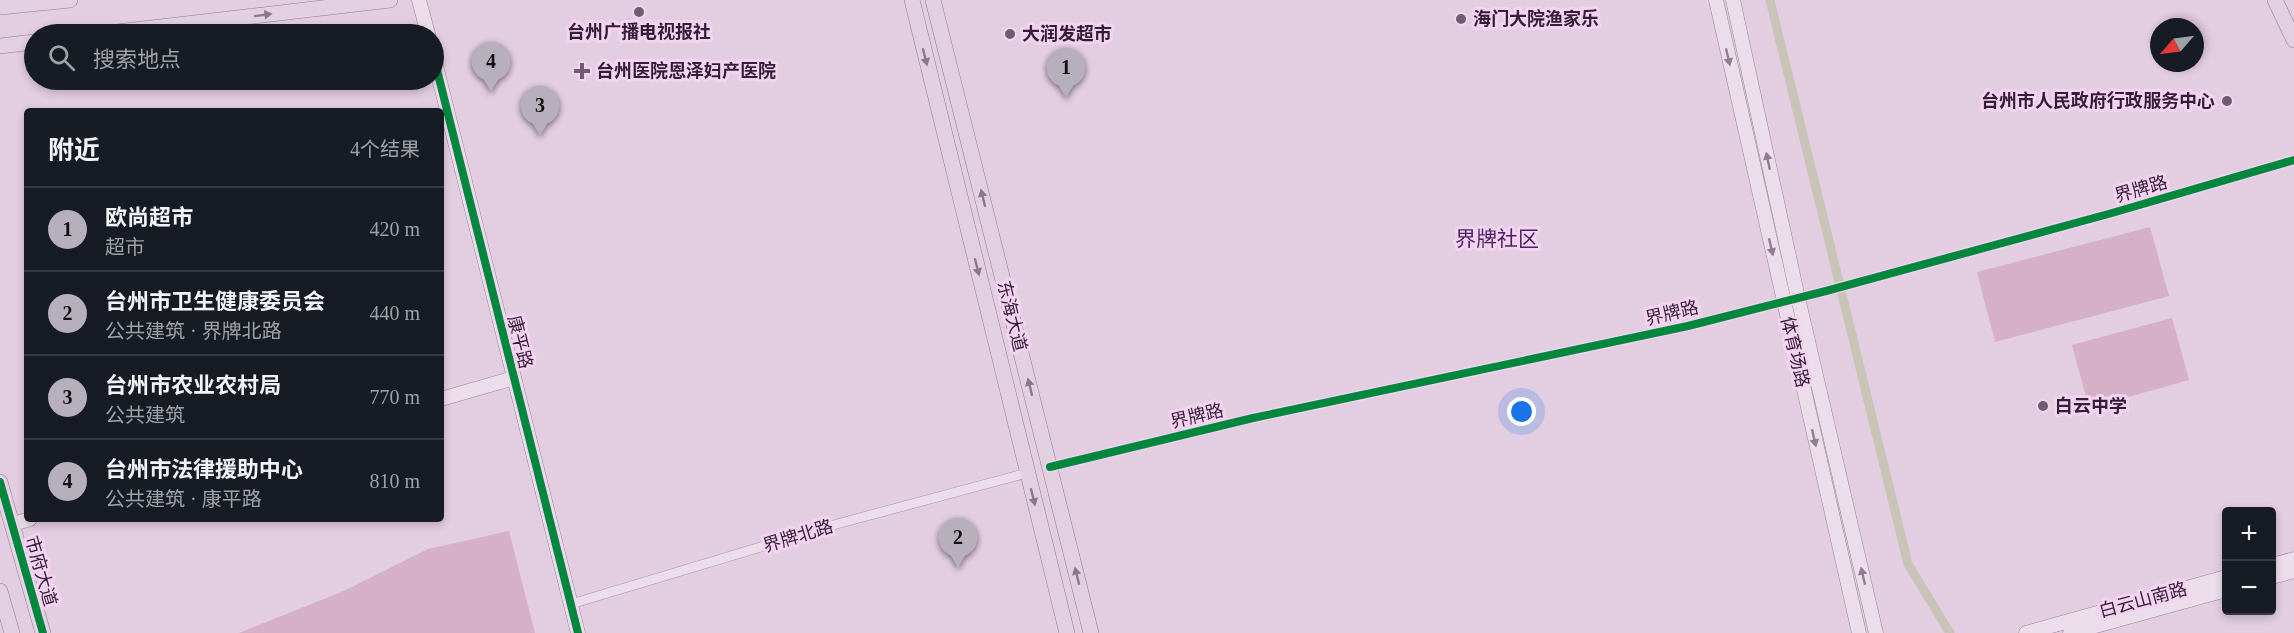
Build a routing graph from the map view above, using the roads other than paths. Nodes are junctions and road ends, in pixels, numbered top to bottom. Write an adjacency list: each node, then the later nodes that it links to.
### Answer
1 (63, 0): 9 (main road)
2 (390, 0): 10 (main road, one-way to 2)
3 (419, 0): 11 (main road)
4 (912, 0): 22 (main road, 东海大道, one-way to 22)
5 (933, 0): 21 (main road, 东海大道, one-way to 5)
6 (1716, 0): 18 (main road, 体育场路, one-way to 18)
7 (1733, 0): 17 (main road, 体育场路, one-way to 7)
8 (2275, 0): 12 (main road)
9 (0, 7)
10 (185, 24)
11 (425, 24)
12 (2294, 40)
13 (24, 43): 14 (main road)
14 (0, 46)
15 (442, 90): 19 (main road, 康平路)
16 (2294, 160): 17 (street, 界牌路)
17 (1798, 298): 18 (street, 界牌路); 40 (main road, 体育场路, one-way to 17)
18 (1783, 302): 21 (street, 界牌路); 39 (main road, 体育场路, one-way to 39)
19 (514, 378): 20 (main road); 33 (main road, 康平路)
20 (444, 398)
21 (1050, 467): 38 (main road, 东海大道, one-way to 21)
22 (1027, 472): 33 (street, 界牌北路); 37 (main road, 东海大道, one-way to 37)
23 (0, 482): 25 (main road, 市府大道)
24 (24, 521): 25 (main road)
25 (13, 524): 35 (main road, 市府大道)
26 (2294, 559): 27 (main road)
27 (2276, 564)
28 (2294, 571): 29 (main road)
29 (2276, 576)
30 (2222, 579): 41 (main road, 白云山南路)
31 (0, 591): 34 (main road)
32 (2222, 591): 42 (main road, 白云山南路)
33 (571, 604): 36 (main road, 康平路)
34 (12, 633)
35 (43, 633)
36 (578, 633)
37 (1067, 633)
38 (1091, 633)
39 (1859, 633)
40 (1876, 633)
41 (2026, 633)
42 (2070, 633)

